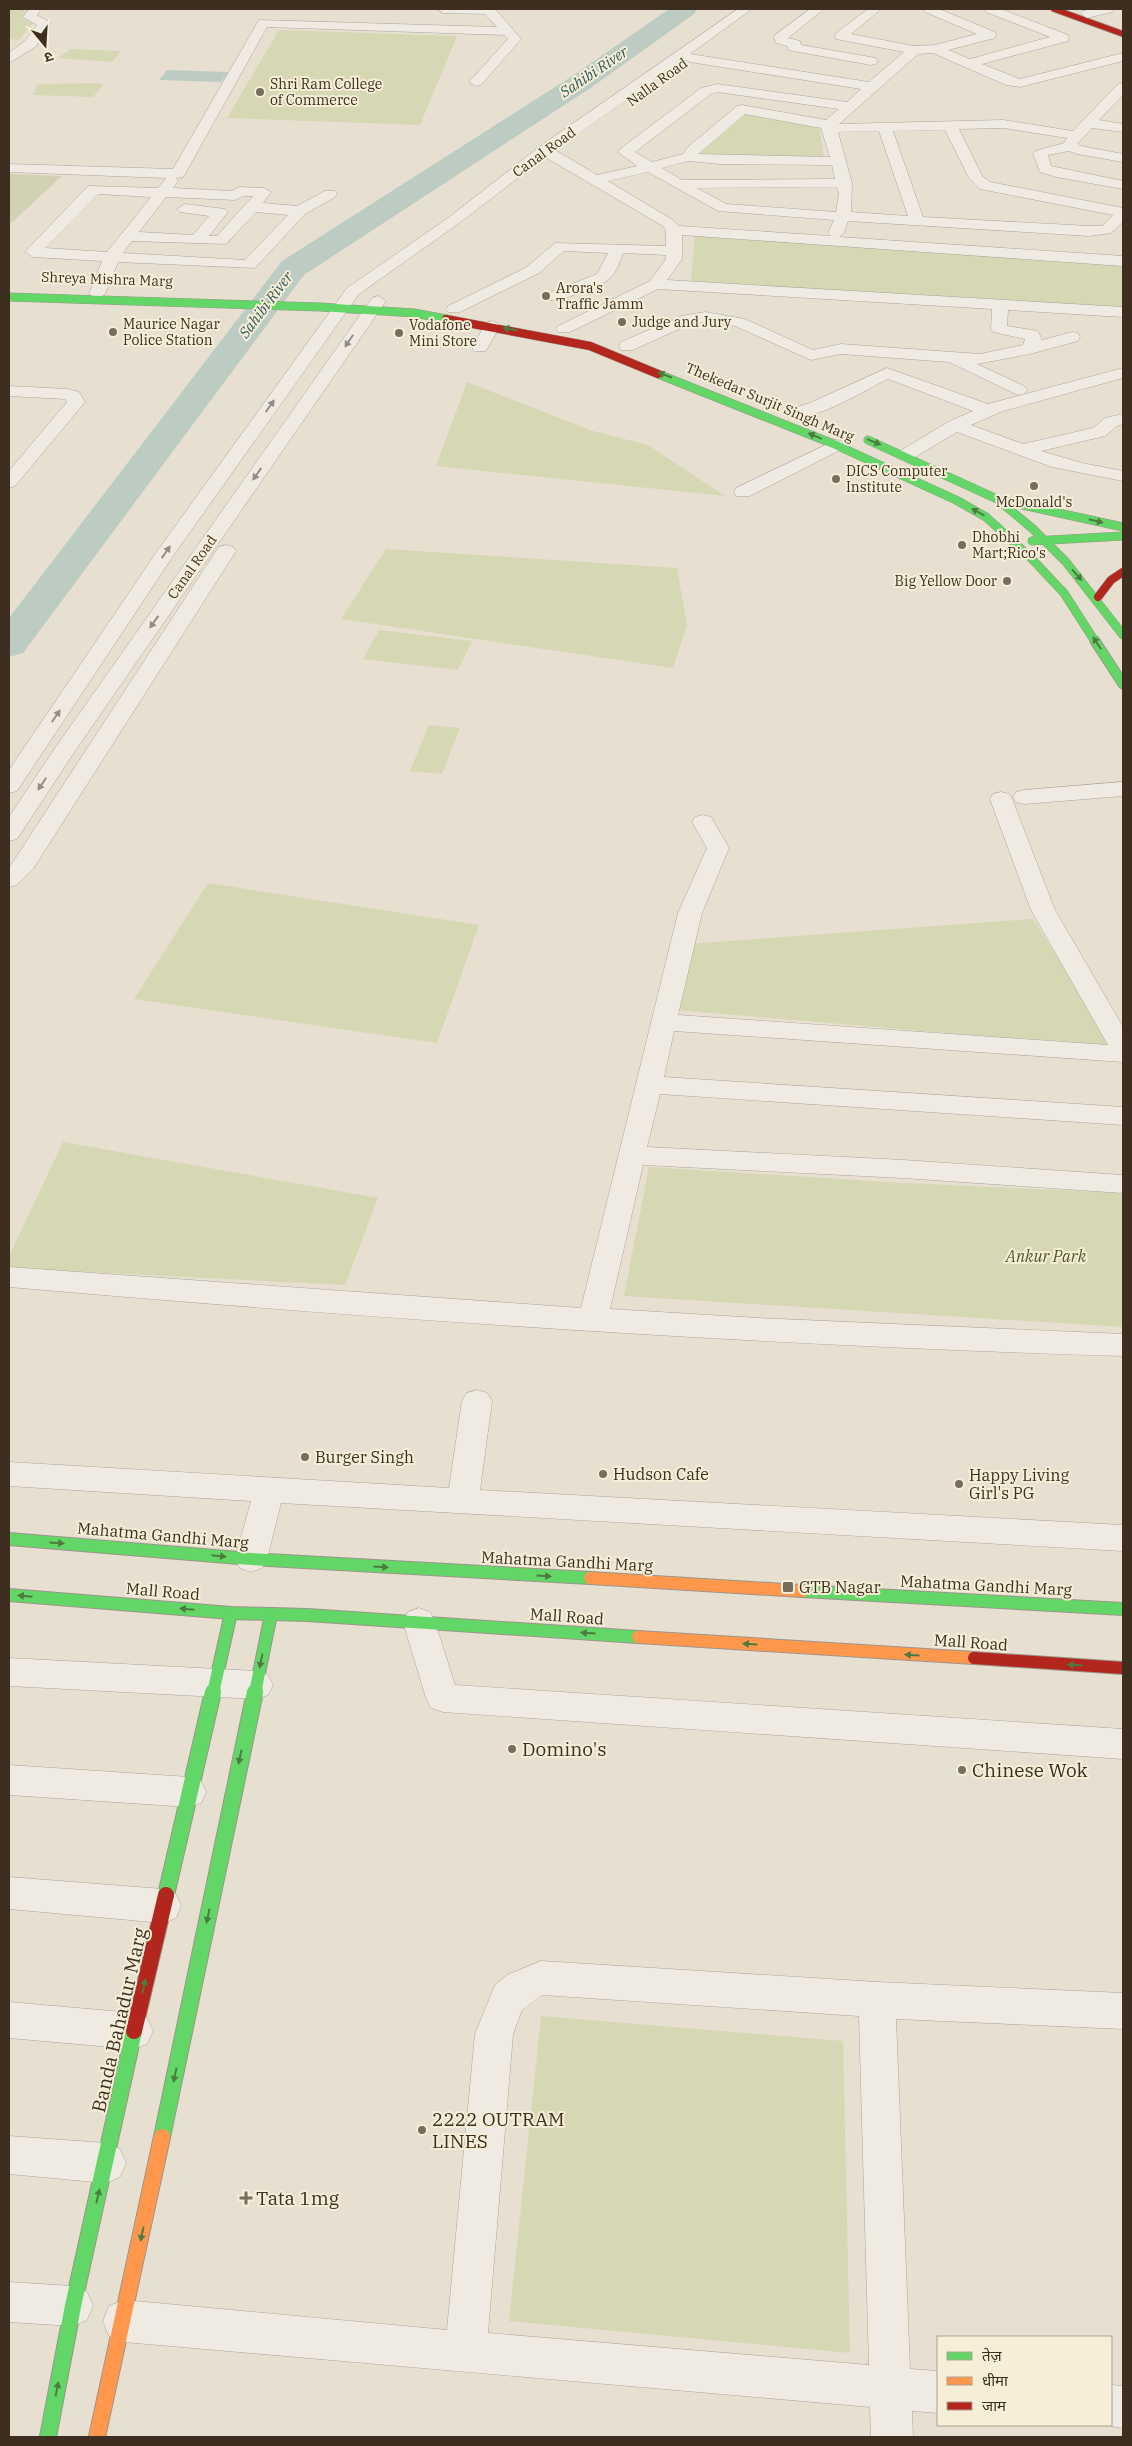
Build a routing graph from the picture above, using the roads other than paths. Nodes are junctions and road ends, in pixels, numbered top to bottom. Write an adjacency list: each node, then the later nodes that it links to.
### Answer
1 (35, 9): 19 (street)
2 (443, 9): 14 (street)
3 (746, 9): 39 (street, Canal Road)
4 (760, 9): 22 (street, Nalla Road)
5 (818, 9): 23 (street)
6 (874, 9): 21 (street)
7 (929, 9): 20 (street)
8 (990, 9): 16 (street)
9 (1054, 9): 15 (street)
10 (1074, 9): 12 (street)
11 (1108, 9): 12 (street)
12 (1087, 14): 13 (street)
13 (1123, 27)
14 (508, 31): 28 (street); 44 (street)
15 (1123, 34)
16 (1063, 38): 18 (street); 26 (street)
17 (9, 43): 19 (street)
18 (1077, 43)
19 (30, 44): 25 (street)
20 (936, 49): 21 (street); 26 (street)
21 (914, 50): 27 (street)
22 (696, 54): 23 (street); 29 (street); 39 (street, Nalla Road)
23 (782, 55): 27 (street); 29 (street)
24 (1113, 55): 26 (street)
25 (9, 59)
26 (968, 64)
27 (896, 65): 29 (street)
28 (476, 82)
29 (876, 84): 31 (street)
30 (1118, 99): 32 (street)
31 (850, 106): 34 (street); 43 (street)
32 (1090, 122): 36 (street); 37 (street)
33 (950, 125): 35 (street); 37 (street); 59 (street)
34 (829, 126): 35 (street); 40 (street); 42 (street)
35 (885, 127): 60 (street)
36 (1123, 128)
37 (1073, 141): 38 (street); 41 (street); 48 (street)
38 (1123, 151)
39 (549, 153): 45 (street); 77 (street, Canal Road)
40 (688, 157): 42 (street); 43 (street)
41 (1123, 158)
42 (839, 161): 46 (street)
43 (650, 166): 45 (street); 47 (street)
44 (9, 168)
45 (595, 180): 61 (street)
46 (845, 183): 47 (street); 58 (street)
47 (680, 184): 58 (street)
48 (1123, 185)
49 (165, 189): 50 (street); 52 (street); 55 (street)
50 (116, 190): 53 (street); 68 (street)
51 (330, 194): 54 (street)
52 (235, 196): 56 (street); 57 (street)
53 (104, 205)
54 (306, 206): 56 (street); 69 (street)
55 (151, 207): 57 (street); 62 (street)
56 (252, 207): 64 (street)
57 (220, 212): 63 (street)
58 (842, 216): 60 (street); 65 (street)
59 (1122, 216): 60 (street)
60 (917, 221)
61 (674, 230): 65 (street); 67 (street)
62 (128, 236): 63 (street); 68 (street)
63 (197, 240): 64 (street)
64 (221, 241): 69 (street)
65 (833, 241): 70 (street)
66 (617, 248): 67 (street); 75 (street); 80 (street)
67 (674, 251): 71 (street)
68 (112, 256): 69 (street); 73 (street)
69 (208, 261)
70 (1123, 261)
71 (656, 284): 78 (street); 84 (street)
72 (9, 290): 73 (street, Shreya Mishra Marg)
73 (97, 294): 76 (street, Shreya Mishra Marg)
74 (9, 297): 76 (street, Shreya Mishra Marg)
75 (553, 298)
76 (203, 301): 77 (street, Thekedar Surjit Singh Marg)
77 (332, 304): 79 (street, Thekedar Surjit Singh Marg); 125 (street, Canal Road, one-way to 77)
78 (1000, 305): 81 (street); 90 (street)
79 (374, 306): 80 (street, Thekedar Surjit Singh Marg); 83 (street, Thekedar Surjit Singh Marg); 93 (street, Canal Road, one-way to 93)
80 (454, 309): 84 (street, Thekedar Surjit Singh Marg)
81 (1123, 312)
82 (739, 322): 87 (street); 87 (street); 88 (street)
83 (492, 326): 89 (street); 106 (street, Thekedar Surjit Singh Marg, one-way to 83)
84 (555, 327): 86 (street, Thekedar Surjit Singh Marg)
85 (1072, 337): 90 (street)
86 (603, 339)
87 (788, 344): 92 (street)
88 (623, 345): 91 (street)
89 (480, 347)
90 (1030, 349): 92 (street)
91 (644, 352)
92 (953, 358): 96 (street)
93 (333, 364): 126 (street, Canal Road, one-way to 126); 127 (street)
94 (1123, 364): 96 (street)
95 (1123, 373): 101 (street)
96 (1018, 390): 98 (street)
97 (17, 392): 99 (street); 109 (street)
98 (968, 402): 100 (street); 101 (street)
99 (9, 408)
100 (796, 410): 102 (street, Thekedar Surjit Singh Marg)
101 (990, 411): 104 (street)
102 (818, 419)
103 (1123, 419): 107 (street)
104 (956, 425): 107 (street); 108 (street)
105 (853, 434): 108 (street, Thekedar Surjit Singh Marg, one-way to 108)
106 (836, 445): 112 (street); 117 (street, Thekedar Surjit Singh Marg, one-way to 106)
107 (1022, 450): 110 (street)
108 (906, 455): 113 (street, Thekedar Surjit Singh Marg)
109 (15, 466): 111 (street)
110 (1123, 476)
111 (9, 482)
112 (743, 492)
113 (997, 499): 114 (street, one-way to 114); 116 (street, Thekedar Surjit Singh Marg)
114 (1123, 527)
115 (1123, 536): 116 (street)
116 (1044, 540): 117 (street); 119 (street, Thekedar Surjit Singh Marg)
117 (1016, 544): 120 (street, Thekedar Surjit Singh Marg)
118 (1077, 553): 119 (street)
119 (1058, 554): 120 (street); 122 (street, Thekedar Surjit Singh Marg, one-way to 122)
120 (1031, 558): 124 (street, Thekedar Surjit Singh Marg, one-way to 120)
121 (1123, 572): 122 (street)
122 (1098, 597): 123 (street, Thekedar Surjit Singh Marg)
123 (1123, 635)
124 (1123, 684)
125 (34, 748): 126 (street); 128 (street, Canal Road)
126 (64, 751): 127 (street); 131 (street, Canal Road, one-way to 131)
127 (95, 755): 132 (street)
128 (9, 786)
129 (1123, 789): 134 (street)
130 (703, 822): 133 (street)
131 (9, 834)
132 (9, 880)
133 (663, 1022): 135 (street); 136 (street)
134 (1123, 1048)
135 (1123, 1054)
136 (648, 1085): 137 (street); 138 (street)
137 (1123, 1116)
138 (631, 1155): 139 (street); 141 (street)
139 (1123, 1184)
140 (9, 1277): 141 (street)
141 (593, 1319): 142 (street)
142 (1123, 1345)
143 (477, 1401): 146 (street)
144 (9, 1474): 145 (street)
145 (269, 1490): 146 (street); 149 (street)
146 (463, 1501): 147 (street)
147 (1123, 1538)
148 (9, 1539): 149 (street, Mahatma Gandhi Marg, one-way to 149)
149 (251, 1559): 151 (street, Mahatma Gandhi Marg, one-way to 151)
150 (9, 1595): 152 (street, Mall Road, one-way to 150)
151 (1123, 1609)
152 (231, 1613): 153 (street, Mall Road); 157 (street, Banda Bahadur Marg)
153 (271, 1614): 154 (street, Mall Road); 158 (street, one-way to 158)
154 (419, 1622): 155 (street, Mall Road, one-way to 154); 159 (street)
155 (1123, 1668)
156 (9, 1672): 157 (street)
157 (214, 1682): 158 (street); 161 (street, Banda Bahadur Marg)
158 (256, 1685): 172 (street, one-way to 172)
159 (1123, 1744)
160 (9, 1780): 161 (street)
161 (189, 1792): 163 (street, Banda Bahadur Marg)
162 (9, 1893): 163 (street)
163 (163, 1906): 167 (street, Banda Bahadur Marg, one-way to 163)
164 (877, 2000): 165 (street); 173 (street); 174 (street)
165 (1123, 2011)
166 (9, 2020): 167 (street)
167 (134, 2031): 169 (street, Banda Bahadur Marg)
168 (9, 2155): 169 (street)
169 (106, 2163): 171 (street, Banda Bahadur Marg, one-way to 169)
170 (9, 2302): 171 (street)
171 (73, 2306): 176 (street, Banda Bahadur Marg, one-way to 171)
172 (124, 2321): 173 (street); 177 (street)
173 (466, 2352): 174 (street)
174 (890, 2388): 175 (street); 178 (street)
175 (937, 2392)
176 (48, 2437)
177 (97, 2437)
178 (892, 2437)

